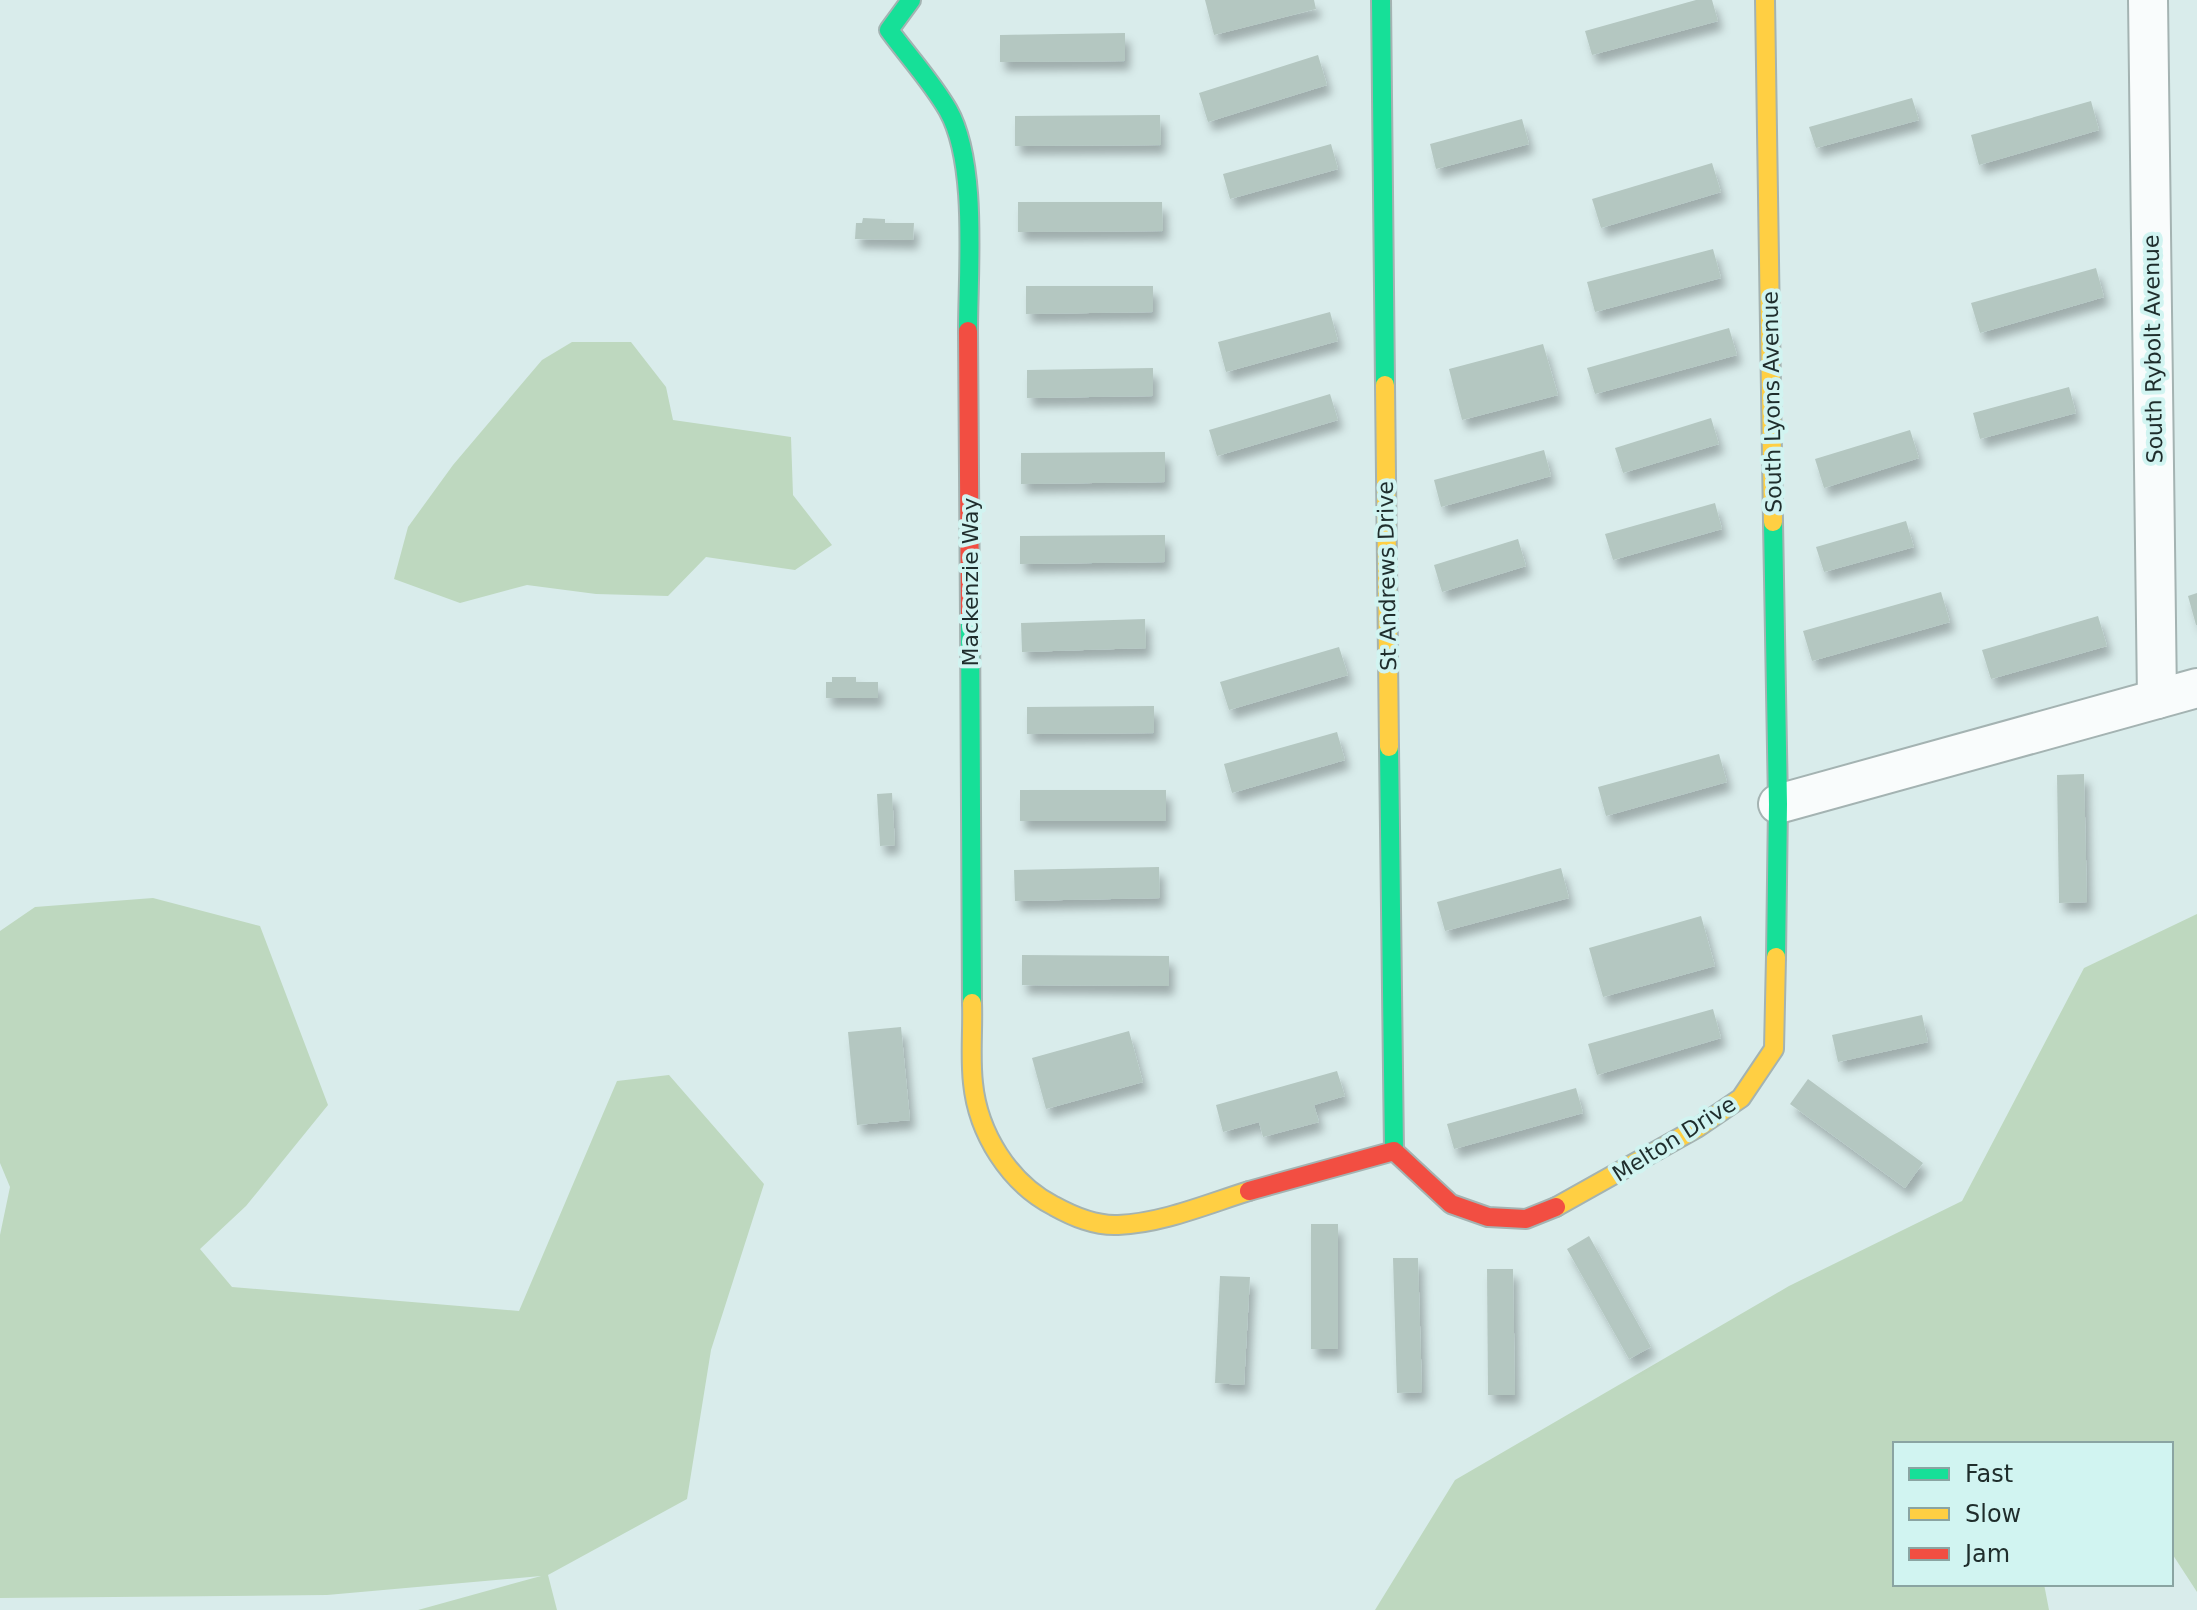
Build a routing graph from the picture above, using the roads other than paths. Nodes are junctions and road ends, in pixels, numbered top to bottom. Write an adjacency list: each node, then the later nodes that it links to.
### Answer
1 (911, 0): 8 (street, Mackenzie Way)
2 (1381, 0): 8 (street, St Andrews Drive)
3 (1765, 0): 7 (street, South Lyons Avenue)
4 (2148, 0): 6 (street, South Rybolt Avenue)
5 (2197, 688): 6 (street)
6 (2157, 699): 7 (street)
7 (1778, 804): 8 (street, Melton Drive)
8 (1394, 1151)

